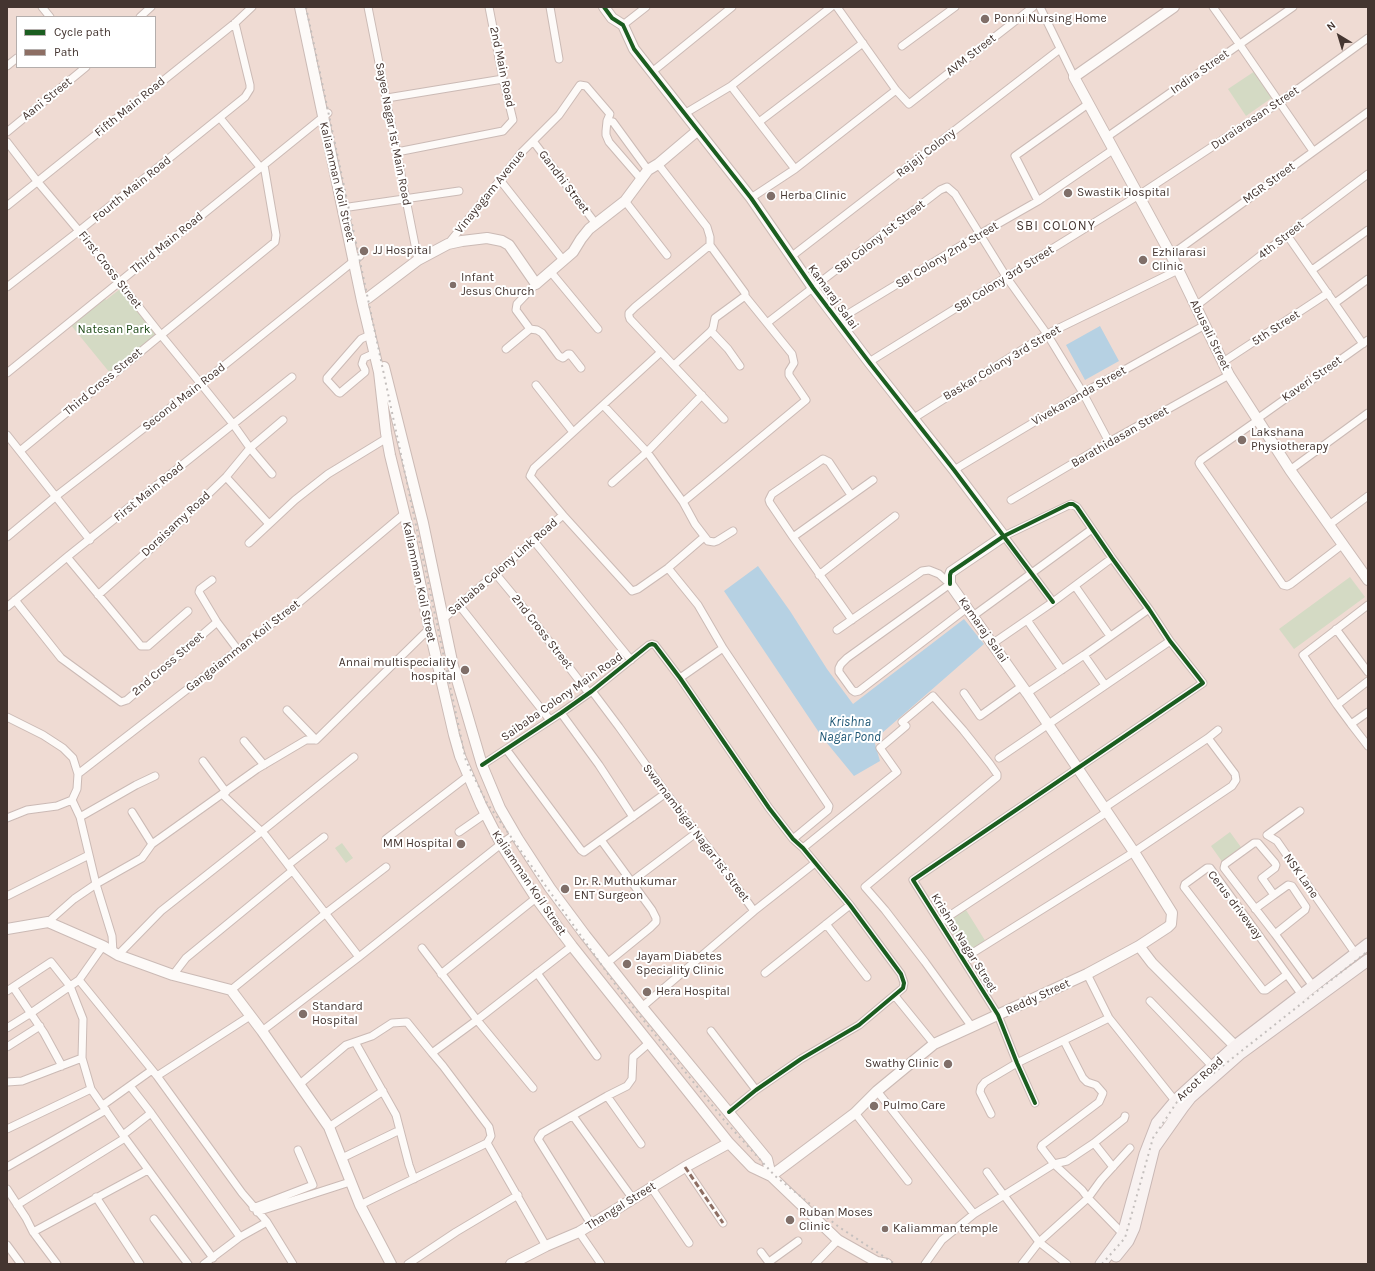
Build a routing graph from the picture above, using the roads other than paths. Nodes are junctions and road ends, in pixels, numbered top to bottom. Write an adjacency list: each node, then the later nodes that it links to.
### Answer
1 (42, 7): 20 (street)
2 (151, 7): 21 (street)
3 (252, 7): 22 (street, Fifth Main Road)
4 (300, 7): 43 (street, Kaliamman Koil Street)
5 (306, 7): 43 (street, Kaliamman Koil Street)
6 (368, 7): 38 (street, Sayee Nagar 1st Main Road)
7 (489, 7): 35 (street, 2nd Main Road)
8 (550, 7): 30 (street)
9 (604, 7): 23 (street, Kamaraj Salai)
10 (646, 7): 23 (street)
11 (732, 7): 33 (street)
12 (831, 7): 36 (street)
13 (837, 7): 25 (street)
14 (955, 7): 27 (street)
15 (1033, 7): 37 (street, AVM Street)
16 (1040, 7): 28 (street)
17 (1174, 7): 34 (street)
18 (1213, 7): 26 (street)
19 (1293, 7): 26 (street, Indira Street)
20 (49, 16)
21 (141, 16)
22 (235, 23): 44 (street, Fourth Main Road); 62 (street, Fifth Main Road)
23 (623, 25): 33 (street, Kamaraj Salai)
24 (1368, 38): 39 (street, Duraiarasan Street)
25 (863, 43): 37 (street); 46 (street)
26 (1240, 45): 39 (street); 49 (street, Indira Street)
27 (902, 46)
28 (1060, 49): 34 (street); 79 (street, Rajaji Colony)
29 (16, 59): 31 (street)
30 (559, 59)
31 (7, 66)
32 (85, 68): 48 (street, Aani Street)
33 (652, 72): 42 (street, Kamaraj Salai)
34 (1074, 77): 40 (street, Abusali Street)
35 (503, 79): 38 (street); 54 (street, 2nd Main Road)
36 (731, 86): 42 (street); 46 (street)
37 (896, 90): 57 (street)
38 (387, 98): 54 (street, Sayee Nagar 1st Main Road)
39 (1280, 102): 53 (street); 64 (street, Duraiarasan Street)
40 (1088, 104): 49 (street, Abusali Street); 68 (street)
41 (1368, 112): 53 (street, MGR Street)
42 (684, 114): 47 (street, Kamaraj Salai)
43 (325, 115): 56 (street, Third Main Road); 70 (street, Kaliamman Koil Street); 81 (street, Kaliamman Koil Street)
44 (220, 118): 56 (street); 73 (street, Fourth Main Road)
45 (607, 121): 50 (street, Vinayagam Avenue); 58 (street); 60 (street)
46 (759, 122): 57 (street)
47 (697, 131): 55 (street); 65 (street, Kamaraj Salai)
48 (7, 132)
49 (1107, 137): 52 (street, Abusali Street)
50 (533, 141): 61 (street, Vinayagam Avenue); 71 (street, Gandhi Street)
51 (7, 142): 62 (street, First Cross Street)
52 (1114, 149): 64 (street, Abusali Street); 68 (street, SBI Colony 2nd Street)
53 (1313, 151): 80 (street, MGR Street)
54 (397, 152): 66 (street, Sayee Nagar 1st Main Road)
55 (658, 164): 58 (street); 77 (street)
56 (262, 166): 89 (street, Third Main Road); 105 (street, Third Cross Street)
57 (795, 169): 65 (street)
58 (648, 170): 60 (street)
59 (1368, 174): 75 (street, 4th Street)
60 (641, 179): 67 (street)
61 (500, 180): 76 (street, Vinayagam Avenue); 83 (street)
62 (37, 181): 69 (street, Fifth Main Road); 73 (street, First Cross Street)
63 (459, 191): 66 (street)
64 (1139, 195): 80 (street, Abusali Street); 87 (street, SBI Colony 3rd Street)
65 (751, 198): 79 (street, Kamaraj Salai)
66 (406, 199): 70 (street); 82 (street, Sayee Nagar 1st Main Road)
67 (625, 201): 71 (street); 78 (street)
68 (1038, 201): 74 (street, SBI Colony 2nd Street)
69 (7, 206)
70 (349, 207): 81 (street, Kaliamman Koil Street)
71 (596, 224): 83 (street)
72 (1368, 230): 85 (street)
73 (79, 231): 89 (street, First Cross Street); 91 (street, Fourth Main Road)
74 (980, 234): 87 (street); 92 (street, SBI Colony 1st Street); 98 (street, SBI Colony 2nd Street)
75 (1287, 235): 85 (street); 97 (street, 4th Street)
76 (448, 244): 82 (street); 90 (street)
77 (710, 246): 94 (street); 109 (street)
78 (667, 255)
79 (792, 256): 92 (street, Kamaraj Salai)
80 (1171, 256): 84 (street, Abusali Street)
81 (357, 258): 95 (street, Kaliamman Koil Street); 119 (street, Second Main Road)
82 (418, 260): 95 (street)
83 (563, 260): 86 (street)
84 (1178, 270): 97 (street, Abusali Street); 104 (street, Baskar Colony 3rd Street)
85 (1312, 270): 93 (street)
86 (550, 271): 90 (street); 102 (street)
87 (1007, 278): 104 (street); 111 (street, SBI Colony 3rd Street)
88 (1368, 280): 96 (street)
89 (119, 282): 105 (street, First Cross Street); 116 (street, Third Main Road)
90 (536, 284): 101 (street)
91 (7, 287)
92 (813, 288): 98 (street, Kamaraj Salai); 99 (street, SBI Colony 1st Street)
93 (1328, 293): 96 (street); 112 (street, 5th Street)
94 (745, 296): 99 (street); 103 (street)
95 (365, 299): 106 (street, Kaliamman Koil Street); 182 (street, Kaliamman Koil Street)
96 (1335, 302): 107 (street)
97 (1196, 306): 100 (street, Abusali Street)
98 (838, 320): 111 (street, Kamaraj Salai)
99 (767, 323): 147 (street)
100 (1204, 325): 112 (street, Abusali Street); 121 (street, Vivekananda Street)
101 (530, 329): 108 (street); 115 (street)
102 (598, 329)
103 (711, 331): 113 (street); 114 (street)
104 (1047, 334): 121 (street); 125 (street, Baskar Colony 3rd Street)
105 (160, 335): 119 (street, First Cross Street); 135 (street, Third Cross Street)
106 (370, 335): 110 (street, Kaliamman Koil Street); 110 (street)
107 (1365, 342): 128 (street, Kaveri Street)
108 (506, 349)
109 (662, 352): 113 (street); 123 (street)
110 (375, 353): 132 (street, Kaliamman Koil Street)
111 (869, 362): 125 (street, Kamaraj Salai)
112 (1223, 362): 117 (street, Abusali Street)
113 (674, 365): 122 (street)
114 (740, 366)
115 (581, 368)
116 (7, 373)
117 (1229, 375): 128 (street, Abusali Street); 133 (street, Barathidasan Street)
118 (292, 377): 129 (street, First Main Road)
119 (201, 384): 129 (street, First Cross Street); 145 (street, Second Main Road)
120 (536, 385): 130 (street)
121 (1083, 392): 133 (street); 137 (street, Vivekananda Street)
122 (702, 395): 126 (street); 136 (street)
123 (604, 406): 130 (street); 136 (street)
124 (1368, 414): 138 (street)
125 (914, 418): 137 (street, Kamaraj Salai)
126 (724, 419)
127 (283, 420): 134 (street, Doraisamy Road)
128 (1257, 420): 138 (street, Abusali Street); 162 (street, Kaveri Street)
129 (233, 424): 134 (street, First Cross Street); 159 (street, First Main Road)
130 (573, 432): 149 (street)
131 (7, 435): 135 (street)
132 (387, 438): 148 (street, Kaliamman Koil Street); 151 (street)
133 (1109, 442): 146 (street, Barathidasan Street)
134 (250, 448): 139 (street, First Cross Street); 140 (street, Doraisamy Road)
135 (20, 451): 145 (street)
136 (647, 452): 142 (street); 147 (street)
137 (954, 470): 155 (street, Kamaraj Salai)
138 (1290, 470): 152 (street, Abusali Street)
139 (272, 474)
140 (226, 477): 151 (street); 173 (street, Doraisamy Road)
141 (873, 480): 143 (street)
142 (612, 483)
143 (851, 495): 158 (street); 158 (street)
144 (1368, 496): 152 (street)
145 (55, 497): 156 (street, Second Main Road); 159 (street)
146 (1011, 500)
147 (683, 502): 157 (street)
148 (404, 514): 186 (street, Kaliamman Koil Street); 193 (street, Gangaiamman Koil Street)
149 (563, 515): 160 (street, Saibaba Colony Link Road); 165 (street)
150 (895, 516): 168 (street)
151 (269, 524): 161 (street)
152 (1329, 525): 162 (street, Abusali Street)
153 (1092, 529): 155 (street); 164 (street); 167 (street)
154 (733, 531): 157 (street)
155 (1004, 536): 167 (street); 171 (street, Kamaraj Salai)
156 (7, 537)
157 (704, 537): 165 (street)
158 (793, 537): 168 (street)
159 (90, 540): 163 (street, First Main Road)
160 (533, 540): 166 (street, Saibaba Colony Link Road); 195 (street)
161 (249, 543)
162 (1342, 545): 170 (street, Abusali Street)
163 (67, 557): 173 (street); 174 (street, First Main Road)
164 (1112, 558): 172 (street); 179 (street)
165 (668, 568): 192 (street)
166 (495, 573): 176 (street, Saibaba Colony Link Road); 202 (street, 2nd Cross Street)
167 (1032, 574): 175 (street); 181 (street)
168 (819, 575): 183 (street)
169 (212, 580): 185 (street)
170 (1368, 580)
171 (948, 586): 181 (street, Kamaraj Salai); 181 (street); 183 (street)
172 (1075, 586): 175 (street); 189 (street)
173 (98, 595): 180 (street)
174 (15, 600): 178 (street, First Main Road); 185 (street, 2nd Cross Street)
175 (1052, 602): 184 (street)
176 (459, 605): 182 (street, Saibaba Colony Link Road); 209 (street)
177 (1368, 605): 187 (street)
178 (7, 607)
179 (1149, 609): 189 (street); 190 (street)
180 (188, 611)
181 (967, 612): 191 (street, Kamaraj Salai)
182 (443, 619): 223 (street, Kaliamman Koil Street)
183 (852, 620): 188 (street)
184 (1027, 620): 191 (street); 196 (street)
185 (217, 622): 193 (street)
186 (429, 629): 214 (street); 227 (street, Kaliamman Koil Street)
187 (1336, 629): 197 (street); 204 (street)
188 (837, 630)
189 (1110, 636): 194 (street)
190 (1170, 641): 200 (street); 224 (street)
191 (992, 644): 201 (street, Kamaraj Salai)
192 (723, 648): 198 (street); 244 (street)
193 (238, 650): 225 (street, Gangaiamman Koil Street)
194 (1084, 656): 196 (street); 200 (street)
195 (631, 660): 198 (street, Saibaba Colony Main Road); 202 (street, Saibaba Colony Main Road)
196 (1062, 670): 201 (street)
197 (1368, 672)
198 (680, 678): 244 (street)
199 (1368, 681): 204 (street)
200 (1105, 685): 210 (street)
201 (1025, 690): 203 (street); 210 (street, Kamaraj Salai)
202 (590, 692): 207 (street, Saibaba Colony Main Road); 218 (street, 2nd Cross Street)
203 (964, 693)
204 (1337, 704): 211 (street)
205 (287, 710): 214 (street)
206 (1368, 712): 211 (street)
207 (561, 713): 209 (street, Saibaba Colony Main Road); 236 (street)
208 (7, 717): 225 (street)
209 (550, 720): 217 (street, Saibaba Colony Main Road)
210 (1048, 724): 220 (street); 224 (street, Kamaraj Salai)
211 (1351, 724): 216 (street)
212 (1218, 730): 213 (street)
213 (1208, 738): 231 (street); 249 (street)
214 (316, 740): 222 (street)
215 (244, 741): 222 (street)
216 (1368, 746)
217 (506, 749): 223 (street, Saibaba Colony Main Road); 245 (street)
218 (639, 754): 229 (street, Swarnambigai Nagar 1st Street)
219 (354, 756): 238 (street)
220 (999, 758)
221 (203, 760): 228 (street)
222 (264, 765): 228 (street)
223 (482, 765): 241 (street, Kaliamman Koil Street)
224 (1078, 769): 231 (street, Kamaraj Salai); 264 (street, Krishna Nagar Street)
225 (78, 774): 230 (street)
226 (155, 776): 235 (street)
227 (468, 776): 234 (street, Kaliamman Koil Street); 243 (street)
228 (225, 793): 238 (street); 246 (street)
229 (666, 793): 236 (street); 240 (street, Swarnambigai Nagar 1st Street)
230 (72, 800): 235 (street); 237 (street)
231 (1106, 810): 249 (street, Kamaraj Salai); 264 (street)
232 (132, 812): 246 (street)
233 (1300, 812): 274 (street, NSK Lane)
234 (485, 814): 239 (street); 247 (street, Kaliamman Koil Street)
235 (80, 817): 250 (street)
236 (633, 817): 245 (street)
237 (7, 818)
238 (261, 832): 253 (street); 273 (street)
239 (459, 832)
240 (696, 833): 254 (street); 261 (street, Swarnambigai Nagar 1st Street)
241 (515, 834): 247 (street); 278 (street, Kaliamman Koil Street)
242 (324, 837): 253 (street)
243 (386, 839)
244 (793, 839): 248 (street)
245 (601, 840): 254 (street)
246 (152, 844): 255 (street)
247 (501, 844): 258 (street, Kaliamman Koil Street); 275 (street)
248 (803, 848): 251 (street); 301 (street)
249 (1134, 852): 271 (street, Kamaraj Salai); 276 (street)
250 (90, 855): 255 (street); 257 (street)
251 (815, 863): 259 (street); 261 (street)
252 (386, 867): 262 (street)
253 (290, 868): 262 (street); 284 (street)
254 (631, 882): 278 (street)
255 (96, 884): 263 (street); 273 (street)
256 (1274, 895): 260 (street); 260 (street); 267 (street)
257 (7, 896)
258 (536, 898): 270 (street, Kaliamman Koil Street); 281 (street)
259 (850, 905): 265 (street); 292 (street)
260 (1256, 908): 267 (street)
261 (754, 911): 294 (street)
262 (326, 913): 275 (street); 290 (street)
263 (48, 922): 266 (street); 269 (street)
264 (940, 922): 276 (street, Krishna Nagar Street)
265 (826, 924): 280 (street); 285 (street)
266 (7, 929)
267 (1275, 934): 288 (street)
268 (1368, 944): 274 (main road, Arcot Road)
269 (103, 946): 273 (street); 286 (street)
270 (572, 946): 279 (street); 307 (street, Kaliamman Koil Street)
271 (1139, 946): 282 (street, Reddy Street); 309 (street)
272 (422, 948): 281 (street)
273 (115, 953): 284 (street)
274 (1355, 953): 288 (main road, Arcot Road)
275 (359, 957): 303 (street)
276 (963, 959): 296 (street, Krishna Nagar Street)
277 (1368, 960): 341 (main road, Arcot Road)
278 (608, 963): 294 (street, Kaliamman Koil Street)
279 (537, 973): 299 (street); 312 (street)
280 (765, 973)
281 (441, 974): 299 (street)
282 (1087, 974): 296 (street, Reddy Street); 298 (street)
283 (1286, 975): 283 (street, Cerus driveway); 291 (street, Cerus driveway)
284 (173, 976): 290 (street)
285 (867, 977)
286 (79, 980): 287 (street); 317 (street)
287 (70, 986): 289 (street); 295 (street); 313 (street)
288 (1313, 986): 291 (main road, Arcot Road)
289 (10, 989): 295 (street)
290 (231, 990): 297 (street)
291 (1302, 995): 309 (main road, Arcot Road)
292 (895, 996): 308 (street); 324 (street)
293 (1150, 1001): 316 (street)
294 (642, 1007): 331 (street, Kaliamman Koil Street)
295 (31, 1013): 300 (street); 302 (street)
296 (998, 1015): 301 (street, Reddy Street); 314 (street, Krishna Nagar Street)
297 (250, 1016): 303 (street); 318 (street)
298 (1109, 1018): 305 (street); 328 (street)
299 (478, 1020): 311 (street); 322 (street)
300 (40, 1026): 310 (street); 315 (street)
301 (972, 1027): 308 (street, Reddy Street)
302 (7, 1028)
303 (262, 1031): 320 (street)
304 (711, 1031): 324 (street)
305 (1064, 1041): 314 (street); 350 (street)
306 (355, 1042): 311 (street); 320 (street); 325 (street)
307 (649, 1043): 327 (street); 343 (street, Kaliamman Koil Street)
308 (934, 1044): 326 (street, Reddy Street)
309 (1235, 1046): 316 (main road, Arcot Road)
310 (7, 1047)
311 (432, 1053): 345 (street)
312 (597, 1056)
313 (82, 1058): 315 (street); 323 (street)
314 (1017, 1063): 329 (street, Krishna Nagar Street); 334 (street)
315 (62, 1066): 319 (street)
316 (1213, 1067): 328 (main road, Arcot Road)
317 (152, 1070): 318 (street); 321 (street)
318 (157, 1076): 369 (street)
319 (7, 1082)
320 (300, 1084): 338 (street)
321 (130, 1086): 330 (street); 332 (street)
322 (533, 1088)
323 (91, 1089): 330 (street); 339 (street)
324 (756, 1090): 331 (street)
325 (383, 1091): 338 (street); 340 (street)
326 (877, 1091): 333 (street, Reddy Street); 370 (street)
327 (607, 1096): 335 (street); 346 (street)
328 (1176, 1102): 337 (main road, Arcot Road)
329 (1035, 1103)
330 (104, 1108): 342 (street); 351 (street)
331 (729, 1112): 356 (street, Kaliamman Koil Street)
332 (151, 1113): 342 (street); 378 (street)
333 (855, 1113): 356 (street, Reddy Street); 358 (street)
334 (991, 1114)
335 (573, 1116): 366 (street); 374 (street)
336 (1125, 1116): 344 (street)
337 (1157, 1123): 341 (street); 377 (main road, Arcot Road)
338 (329, 1127): 349 (street)
339 (7, 1129)
340 (400, 1130): 349 (street); 357 (street)
341 (1166, 1130): 404 (main road, Arcot Road)
342 (124, 1136): 354 (street); 367 (street)
343 (729, 1143): 352 (street, Thangal Street); 356 (street, Kaliamman Koil Street)
344 (1094, 1143): 350 (street); 353 (street)
345 (487, 1144): 357 (street); 362 (street)
346 (641, 1144)
347 (1130, 1148): 353 (street)
348 (298, 1150): 369 (street)
349 (342, 1158): 359 (street)
350 (1054, 1164): 363 (street); 365 (street)
351 (7, 1167)
352 (686, 1167): 360 (street, Thangal Street); 373 (street)
353 (1113, 1167): 365 (street)
354 (148, 1170): 364 (street); 386 (street)
355 (987, 1172): 363 (street)
356 (771, 1176): 379 (street, Kaliamman Koil Street)
357 (414, 1179): 368 (street)
358 (908, 1181)
359 (350, 1182): 368 (street); 369 (street)
360 (651, 1187): 366 (street, Thangal Street); 382 (street)
361 (7, 1189): 367 (street)
362 (518, 1195): 384 (street); 395 (street)
363 (1005, 1196): 370 (street); 381 (street)
364 (96, 1197): 375 (street); 390 (street)
365 (1088, 1198): 377 (street); 381 (street)
366 (633, 1199): 374 (street, Thangal Street)
367 (17, 1205): 375 (street)
368 (360, 1205): 394 (street)
369 (255, 1210): 372 (street)
370 (974, 1214): 400 (street)
371 (154, 1219): 391 (street)
372 (267, 1222): 378 (street); 393 (street)
373 (723, 1223)
374 (591, 1224): 376 (street, Thangal Street)
375 (33, 1232): 389 (street)
376 (579, 1232): 384 (street, Thangal Street); 397 (street)
377 (1123, 1234): 403 (main road, Arcot Road)
378 (240, 1237): 386 (street)
379 (838, 1240): 398 (street); 399 (street, Kaliamman Koil Street)
380 (798, 1241): 387 (street)
381 (1040, 1242): 401 (street); 402 (street)
382 (689, 1243)
383 (7, 1245): 388 (street)
384 (546, 1246): 396 (street, Thangal Street)
385 (761, 1252): 387 (street)
386 (213, 1258): 392 (street)
387 (770, 1263)
388 (21, 1264)
389 (57, 1264)
390 (140, 1264)
391 (188, 1264)
392 (204, 1264)
393 (293, 1264)
394 (391, 1264)
395 (408, 1264)
396 (511, 1264)
397 (600, 1264)
398 (815, 1264)
399 (887, 1264)
400 (925, 1264)
401 (1022, 1264)
402 (1067, 1264)
403 (1101, 1264)
404 (1109, 1264)

